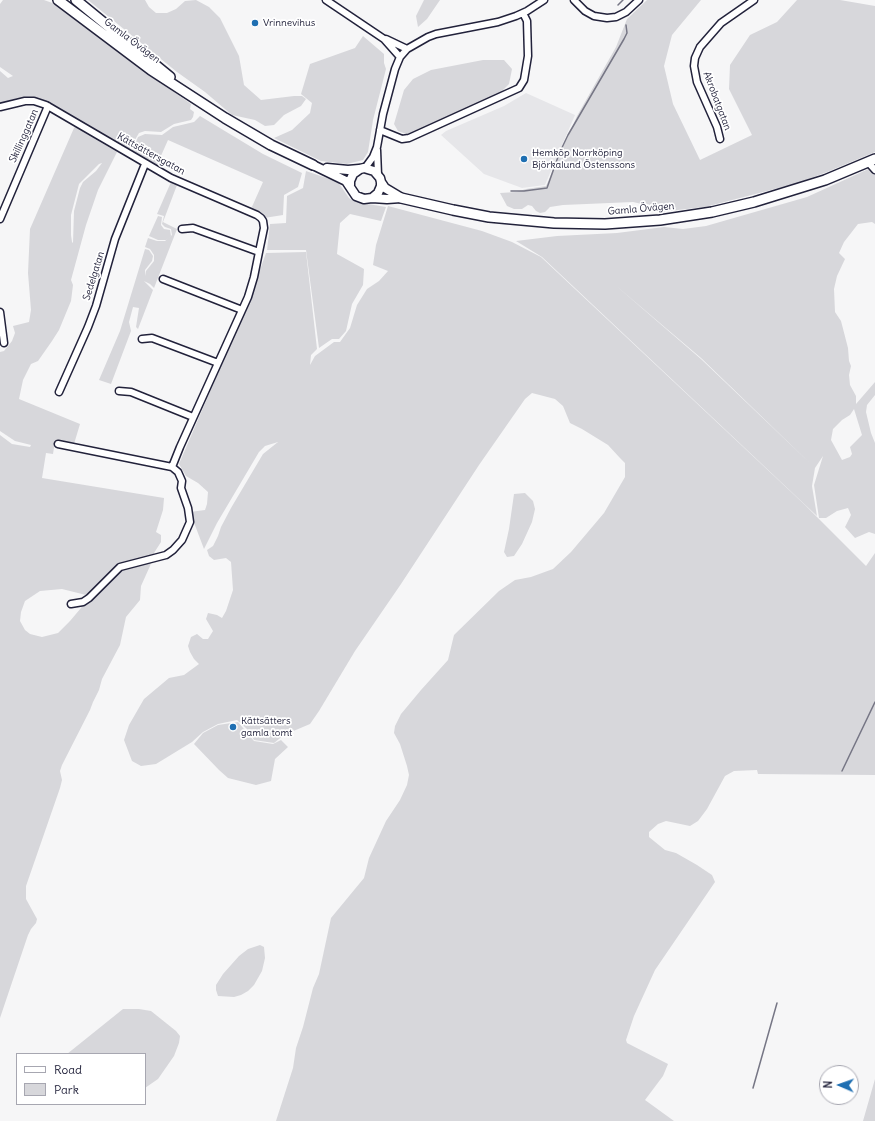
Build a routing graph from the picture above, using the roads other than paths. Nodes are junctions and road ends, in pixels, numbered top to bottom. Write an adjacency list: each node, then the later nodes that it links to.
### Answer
1 (58, 0): 12 (main road, Gamla Övägen)
2 (76, 0): 12 (main road, Gamla Övägen)
3 (326, 0): 9 (street)
4 (544, 0): 8 (street)
5 (574, 0): 6 (street)
6 (639, 0)
7 (754, 0): 16 (street, Akrobatgatan)
8 (523, 13): 10 (street); 15 (street)
9 (384, 39): 10 (street); 11 (street)
10 (406, 49): 11 (street)
11 (400, 57): 15 (street)
12 (194, 98): 20 (main road, Gamla Övägen)
13 (48, 106): 14 (street, Kättsättersgatan); 19 (street, Kättsättersgatan); 27 (street, Skillinggatan)
14 (0, 107)
15 (380, 130): 17 (street)
16 (720, 139)
17 (377, 147): 21 (street); 23 (street)
18 (872, 160): 22 (street); 26 (main road, Gamla Övägen)
19 (145, 164): 29 (street, Kättsättersgatan); 37 (street, Sedelgatan)
20 (313, 165): 21 (street, Gamla Övägen); 24 (street, Gamla Övägen)
21 (362, 169): 23 (street, Gamla Övägen); 24 (street)
22 (875, 170)
23 (379, 178): 25 (street); 26 (street, Gamla Övägen)
24 (350, 185): 25 (street, Gamla Övägen)
25 (372, 198): 26 (street, Gamla Övägen)
26 (401, 198)
27 (0, 218)
28 (182, 229): 29 (street)
29 (259, 252): 31 (street, Kättsättersgatan)
30 (163, 279): 31 (street)
31 (242, 310): 35 (street, Kättsättersgatan)
32 (0, 312): 34 (street)
33 (142, 339): 35 (street)
34 (4, 343)
35 (218, 363): 38 (street, Kättsättersgatan)
36 (120, 391): 38 (street)
37 (59, 392)
38 (193, 417): 40 (street, Kättsättersgatan)
39 (58, 444): 40 (street)
40 (172, 467): 41 (street)
41 (71, 604)

